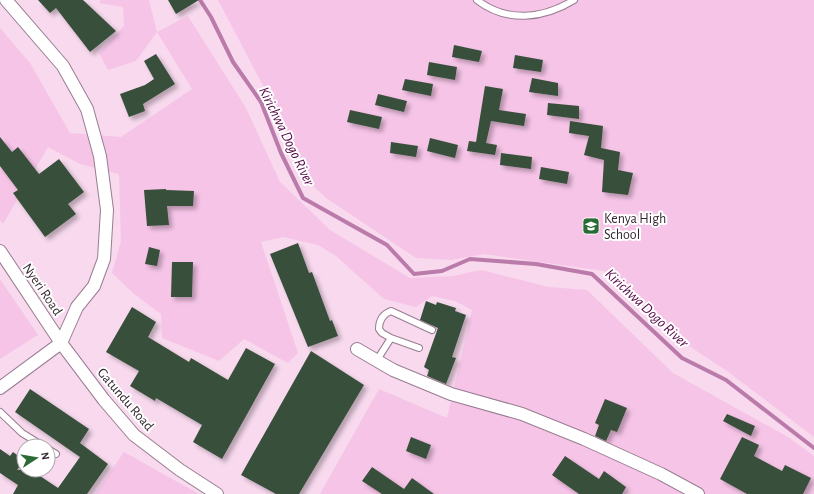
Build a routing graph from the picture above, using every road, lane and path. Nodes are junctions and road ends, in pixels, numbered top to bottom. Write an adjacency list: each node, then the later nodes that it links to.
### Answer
1 (6, 0): 7 (street)
2 (477, 0): 3 (lane)
3 (574, 0)
4 (0, 251): 7 (street, Nyeri Road)
5 (432, 330): 6 (lane)
6 (391, 338): 8 (lane); 10 (lane)
7 (61, 343): 11 (street); 14 (street, Gatundu Road)
8 (420, 348)
9 (358, 349): 10 (street)
10 (377, 360): 15 (street)
11 (0, 388)
12 (0, 412): 13 (lane)
13 (30, 438)
14 (217, 494)
15 (698, 494)

